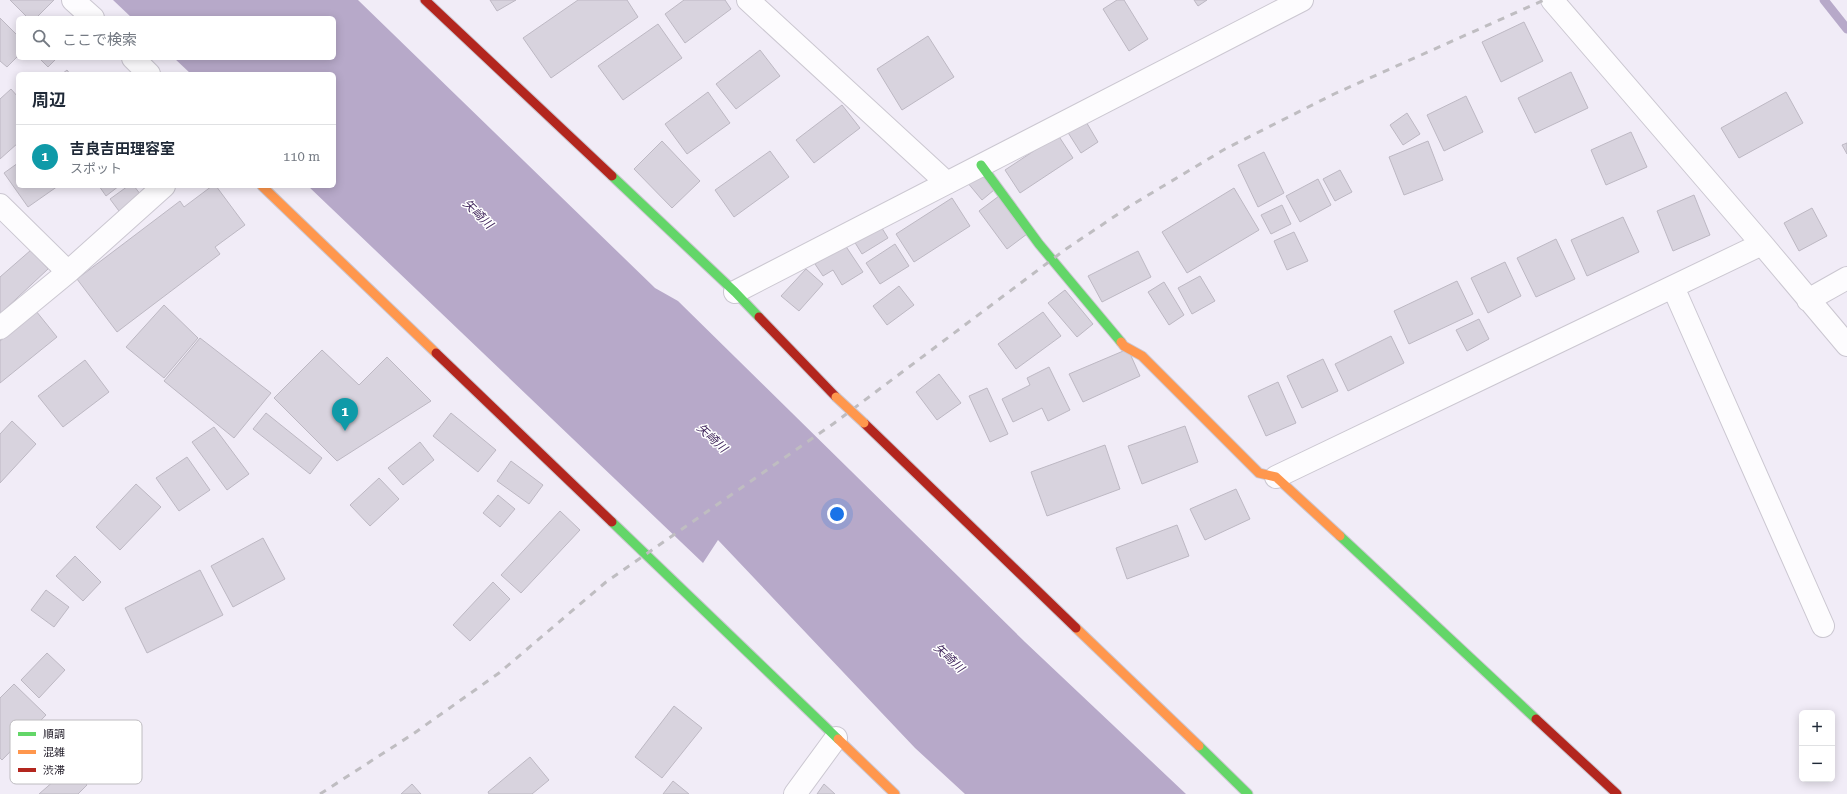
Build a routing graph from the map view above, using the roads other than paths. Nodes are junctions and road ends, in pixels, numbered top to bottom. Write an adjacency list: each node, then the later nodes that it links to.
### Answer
1 (73, 0): 6 (street)
2 (425, 0): 18 (street)
3 (748, 0): 10 (street)
4 (1302, 0): 9 (street)
5 (1552, 0): 14 (street)
6 (91, 16)
7 (135, 60): 8 (street)
8 (147, 72)
9 (981, 166): 10 (street); 22 (street)
10 (947, 183): 18 (street)
11 (162, 188): 15 (street)
12 (264, 188): 24 (street)
13 (0, 205): 15 (street)
14 (1762, 244): 17 (street); 19 (street)
15 (68, 272): 20 (street)
16 (1847, 278): 19 (street)
17 (1673, 287): 22 (street); 23 (street)
18 (735, 292): 27 (street, bridge)
19 (1808, 300): 21 (street)
20 (0, 328)
21 (1847, 345)
22 (1276, 477): 28 (street)
23 (1823, 626)
24 (836, 738): 25 (street); 26 (street)
25 (795, 794)
26 (895, 794)
27 (1248, 794)
28 (1617, 794)

